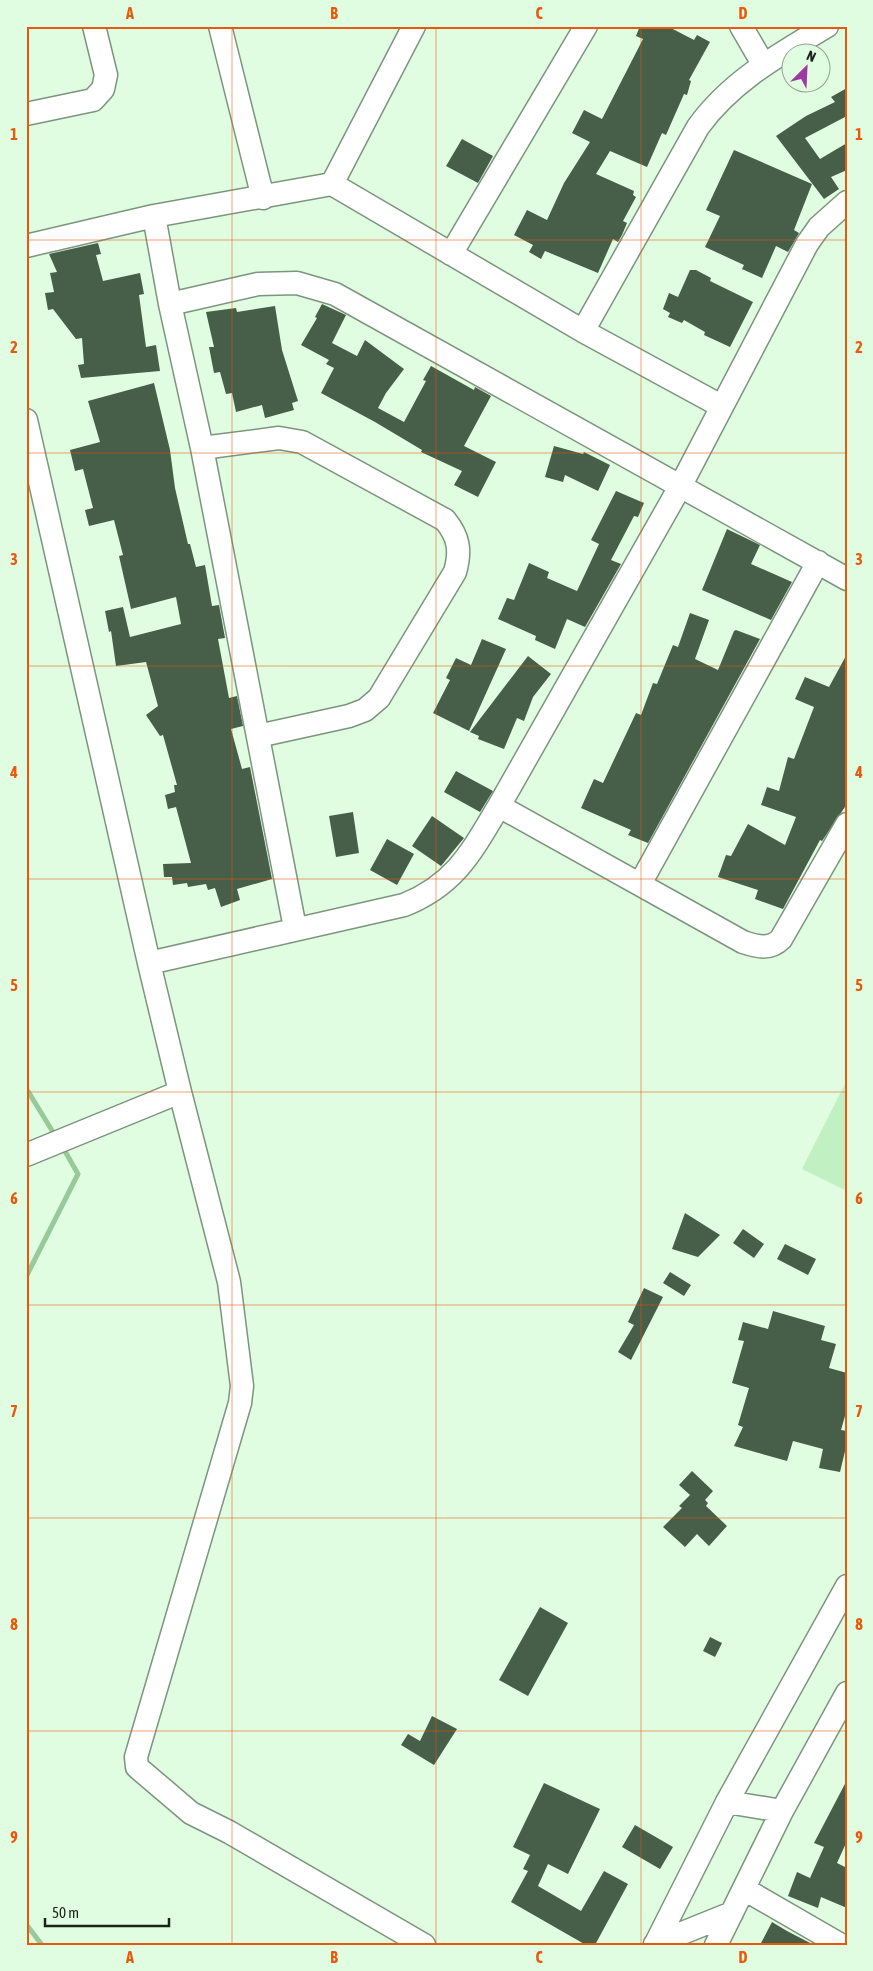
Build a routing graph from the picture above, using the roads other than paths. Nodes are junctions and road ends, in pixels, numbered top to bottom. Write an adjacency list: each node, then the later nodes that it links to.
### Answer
1 (94, 26): 8 (street)
2 (220, 26): 10 (street)
3 (414, 26): 9 (street)
4 (586, 26): 14 (street)
5 (741, 26): 7 (street)
6 (828, 26): 7 (street)
7 (763, 64): 16 (street)
8 (26, 114)
9 (332, 184): 10 (street); 14 (street)
10 (262, 198): 12 (street)
11 (847, 202): 17 (street)
12 (154, 216): 13 (street); 15 (street)
13 (26, 246)
14 (452, 254): 16 (street)
15 (170, 304): 19 (street); 20 (street)
16 (583, 331): 17 (street)
17 (721, 406): 20 (street)
18 (26, 420): 28 (street)
19 (202, 448): 23 (street); 23 (street)
20 (681, 485): 21 (street); 24 (street)
21 (818, 562): 22 (street); 26 (street)
22 (847, 579)
23 (258, 736): 27 (street)
24 (499, 806): 26 (street); 27 (street)
25 (847, 824): 26 (street)
26 (640, 884)
27 (295, 928): 28 (street)
28 (149, 963): 29 (street)
29 (180, 1092): 30 (street); 39 (street)
30 (26, 1155)
31 (847, 1586): 33 (street)
32 (847, 1693): 34 (street)
33 (727, 1802): 34 (street); 38 (street)
34 (782, 1810): 35 (street)
35 (744, 1889): 36 (street); 41 (street)
36 (732, 1913): 38 (street); 40 (street)
37 (847, 1937): 41 (street)
38 (655, 1944)
39 (424, 1945)
40 (716, 1945)
41 (842, 1945)

